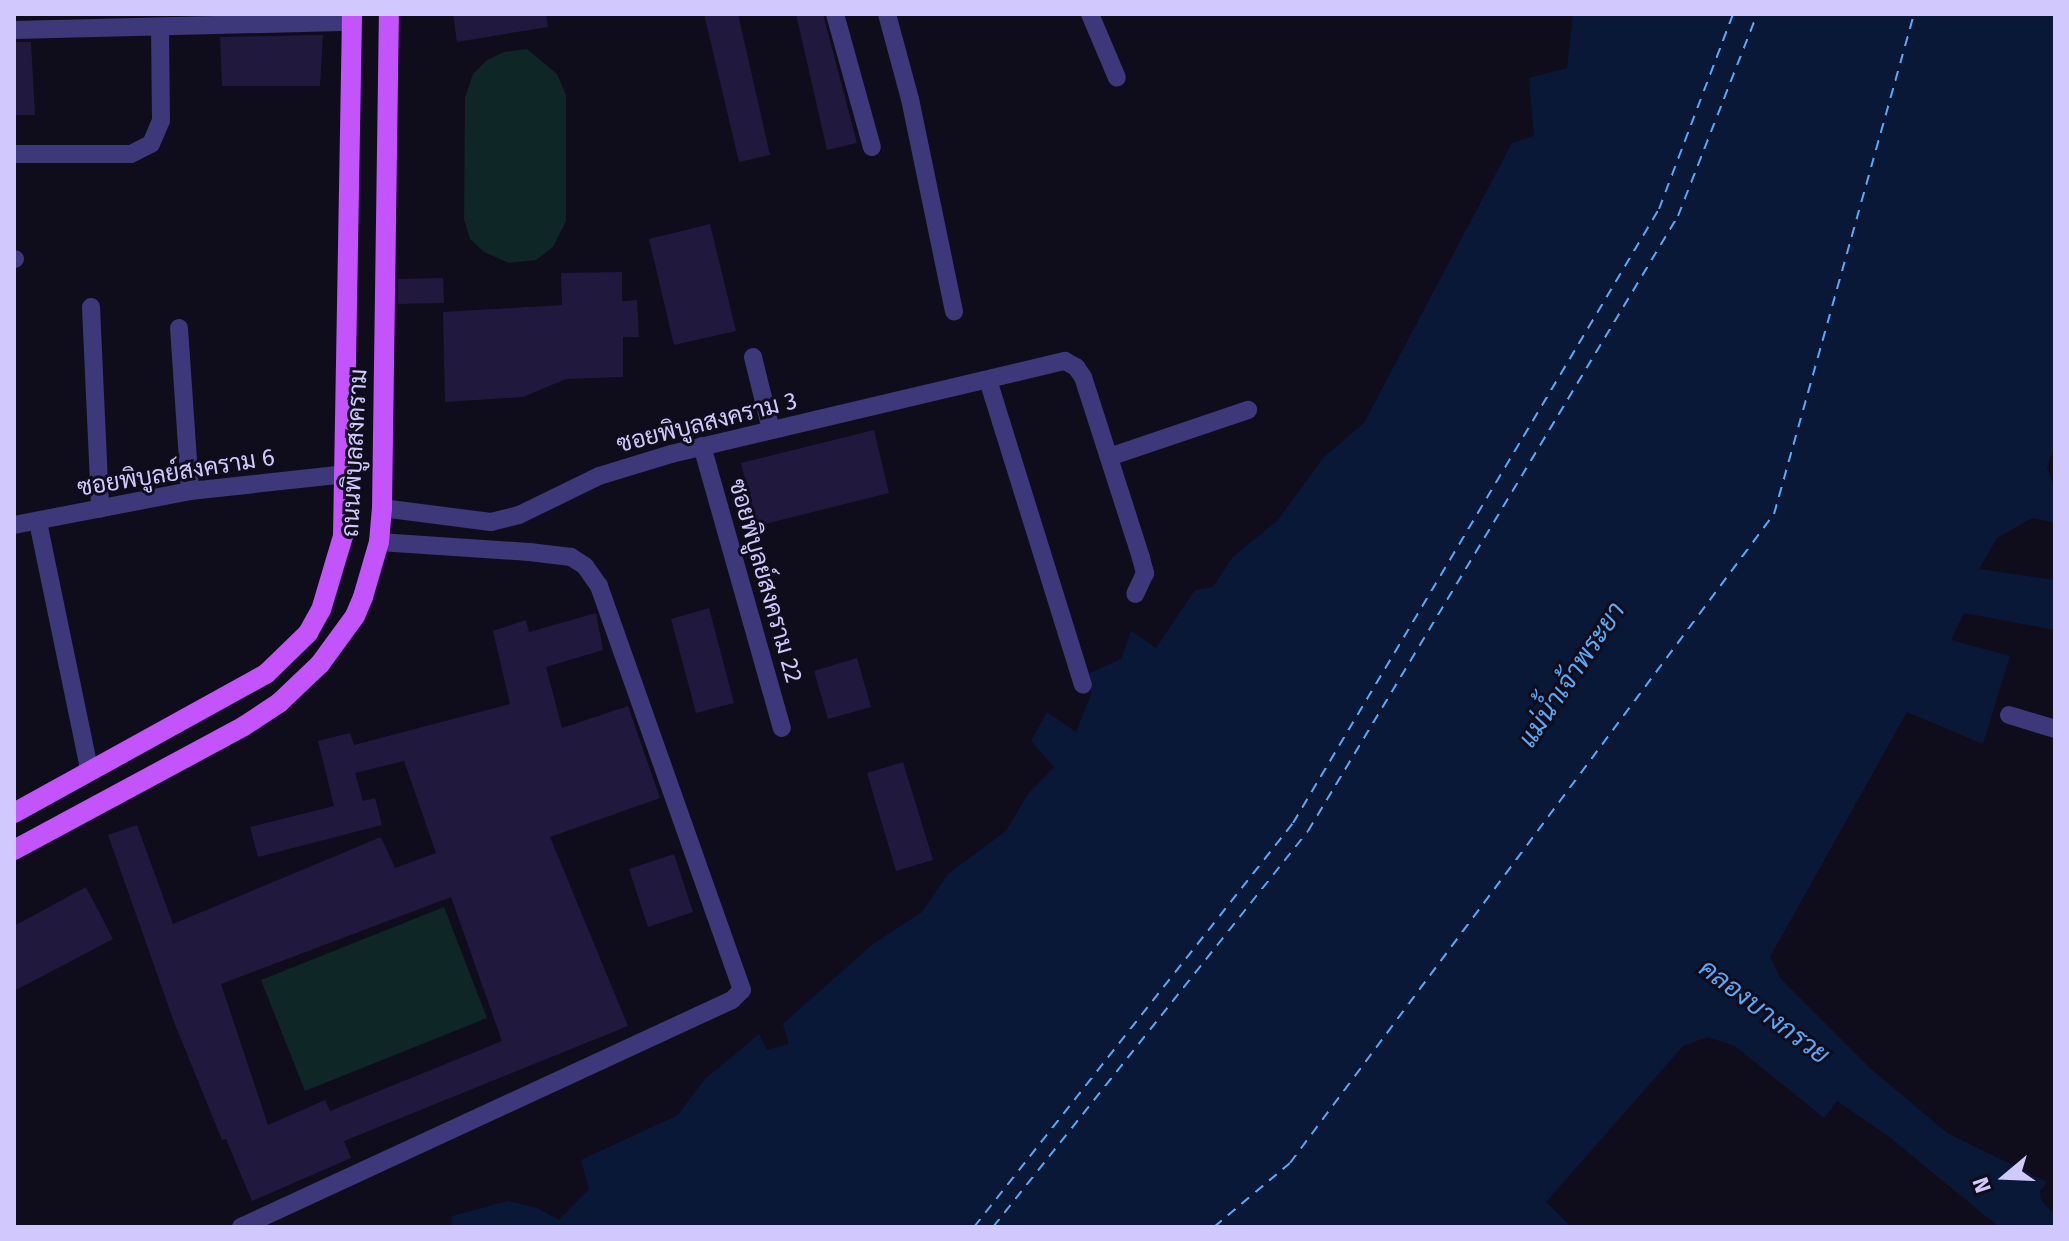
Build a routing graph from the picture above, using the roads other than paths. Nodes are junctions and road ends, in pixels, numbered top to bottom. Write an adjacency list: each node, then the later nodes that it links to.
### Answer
1 (835, 14): 10 (street)
2 (887, 14): 13 (street)
3 (1090, 14): 9 (street)
4 (352, 18): 5 (main road); 7 (street); 21 (main road, ถนนพิบูลสงคราม)
5 (388, 18): 23 (main road, ถนนพิบูลสงคราม)
6 (76, 22): 7 (street); 8 (street)
7 (160, 28): 11 (street)
8 (14, 30)
9 (1117, 78)
10 (872, 147)
11 (14, 154)
12 (91, 307): 24 (street)
13 (954, 312)
14 (179, 328): 22 (street)
15 (753, 357): 18 (street)
16 (988, 380): 18 (street, ซอยพิบูลสงคราม 3); 20 (street, ซอยพิบูลสงคราม 3); 31 (street)
17 (1248, 410): 20 (street)
18 (771, 430): 19 (street, ซอยพิบูลสงคราม 3)
19 (702, 446): 25 (street, ซอยพิบูลสงคราม 3); 33 (street, ซอยพิบูลย์สงคราม 22)
20 (1109, 457): 30 (street)
21 (346, 474): 22 (street, ซอยพิบูลย์สงคราม 6); 35 (main road, ถนนพิบูลสงคราม)
22 (190, 491): 24 (street, ซอยพิบูลย์สงคราม 6)
23 (382, 508): 25 (street, ซอยพิบูลสงคราม 3); 28 (main road, ถนนพิบูลสงคราม)
24 (100, 509): 26 (street, ซอยพิบูลย์สงคราม 6)
25 (499, 521): 29 (street)
26 (38, 522): 27 (street, ซอยพิบูลย์สงคราม 6); 35 (street)
27 (14, 525)
28 (379, 542): 29 (street); 37 (main road, ถนนพิบูลสงคราม)
29 (516, 551): 38 (street)
30 (1135, 594)
31 (1083, 685)
32 (2009, 715): 34 (street)
33 (782, 728)
34 (2055, 729)
35 (90, 772): 36 (main road, ถนนพิบูลสงคราม)
36 (16, 806)
37 (14, 850)
38 (241, 1227)

